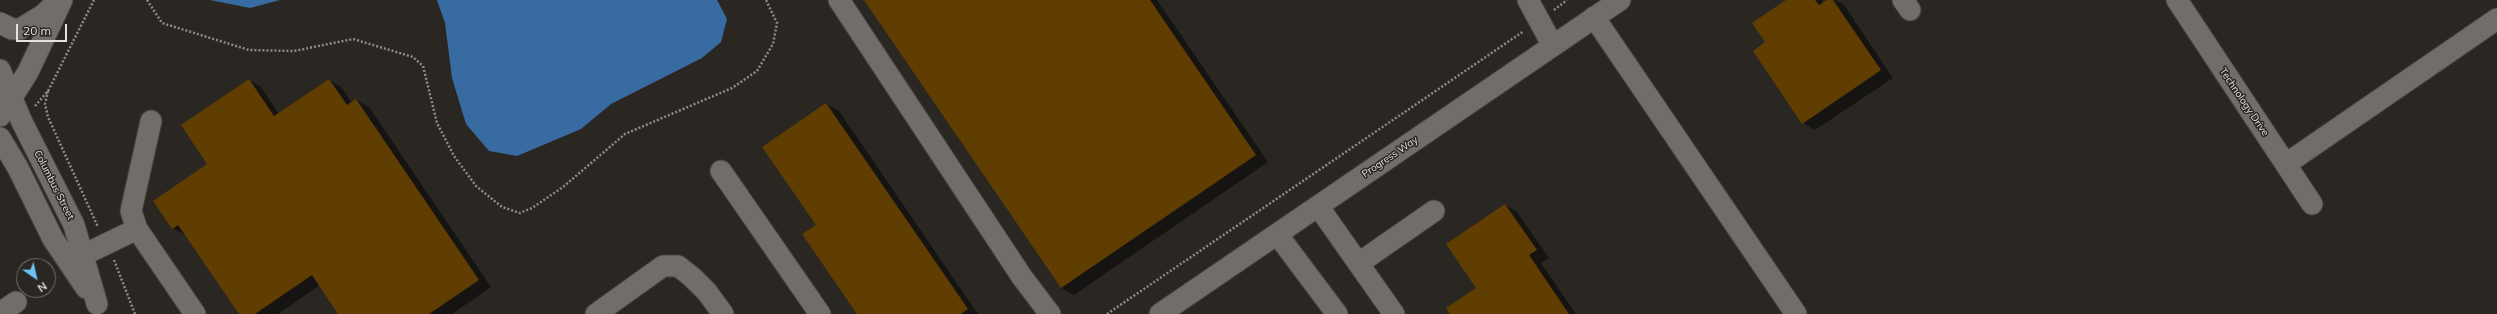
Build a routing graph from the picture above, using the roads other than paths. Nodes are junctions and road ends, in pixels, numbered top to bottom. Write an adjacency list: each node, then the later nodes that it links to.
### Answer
1 (58, 0): 9 (street)
2 (62, 0): 12 (street)
3 (839, 0): 31 (street)
4 (1528, 0): 10 (street)
5 (1620, 0): 7 (street, Progress Way)
6 (2177, 0): 15 (street, Technology Drive)
7 (1594, 18): 10 (street, Progress Way); 34 (street)
8 (2497, 19): 15 (street)
9 (0, 23)
10 (1553, 46): 19 (street, Progress Way)
11 (0, 70): 12 (street, Columbus Street)
12 (6, 107): 23 (street, Columbus Street)
13 (151, 121): 21 (street)
14 (0, 138): 16 (street, Columbus Street)
15 (2286, 164): 18 (street, Technology Drive)
16 (9, 170): 23 (street, Columbus Street)
17 (721, 171): 30 (street)
18 (2312, 204)
19 (1318, 206): 22 (street, Progress Way); 24 (street)
20 (1434, 211): 24 (street)
21 (137, 229): 23 (street); 27 (street)
22 (1277, 234): 26 (street, Progress Way); 32 (street)
23 (76, 259): 25 (street, Columbus Street)
24 (1359, 263): 33 (street)
25 (99, 309)
26 (1171, 311)
27 (195, 314)
28 (596, 314): 29 (street)
29 (723, 314)
30 (820, 314)
31 (1050, 314)
32 (1337, 314)
33 (1394, 314)
34 (1796, 314)

